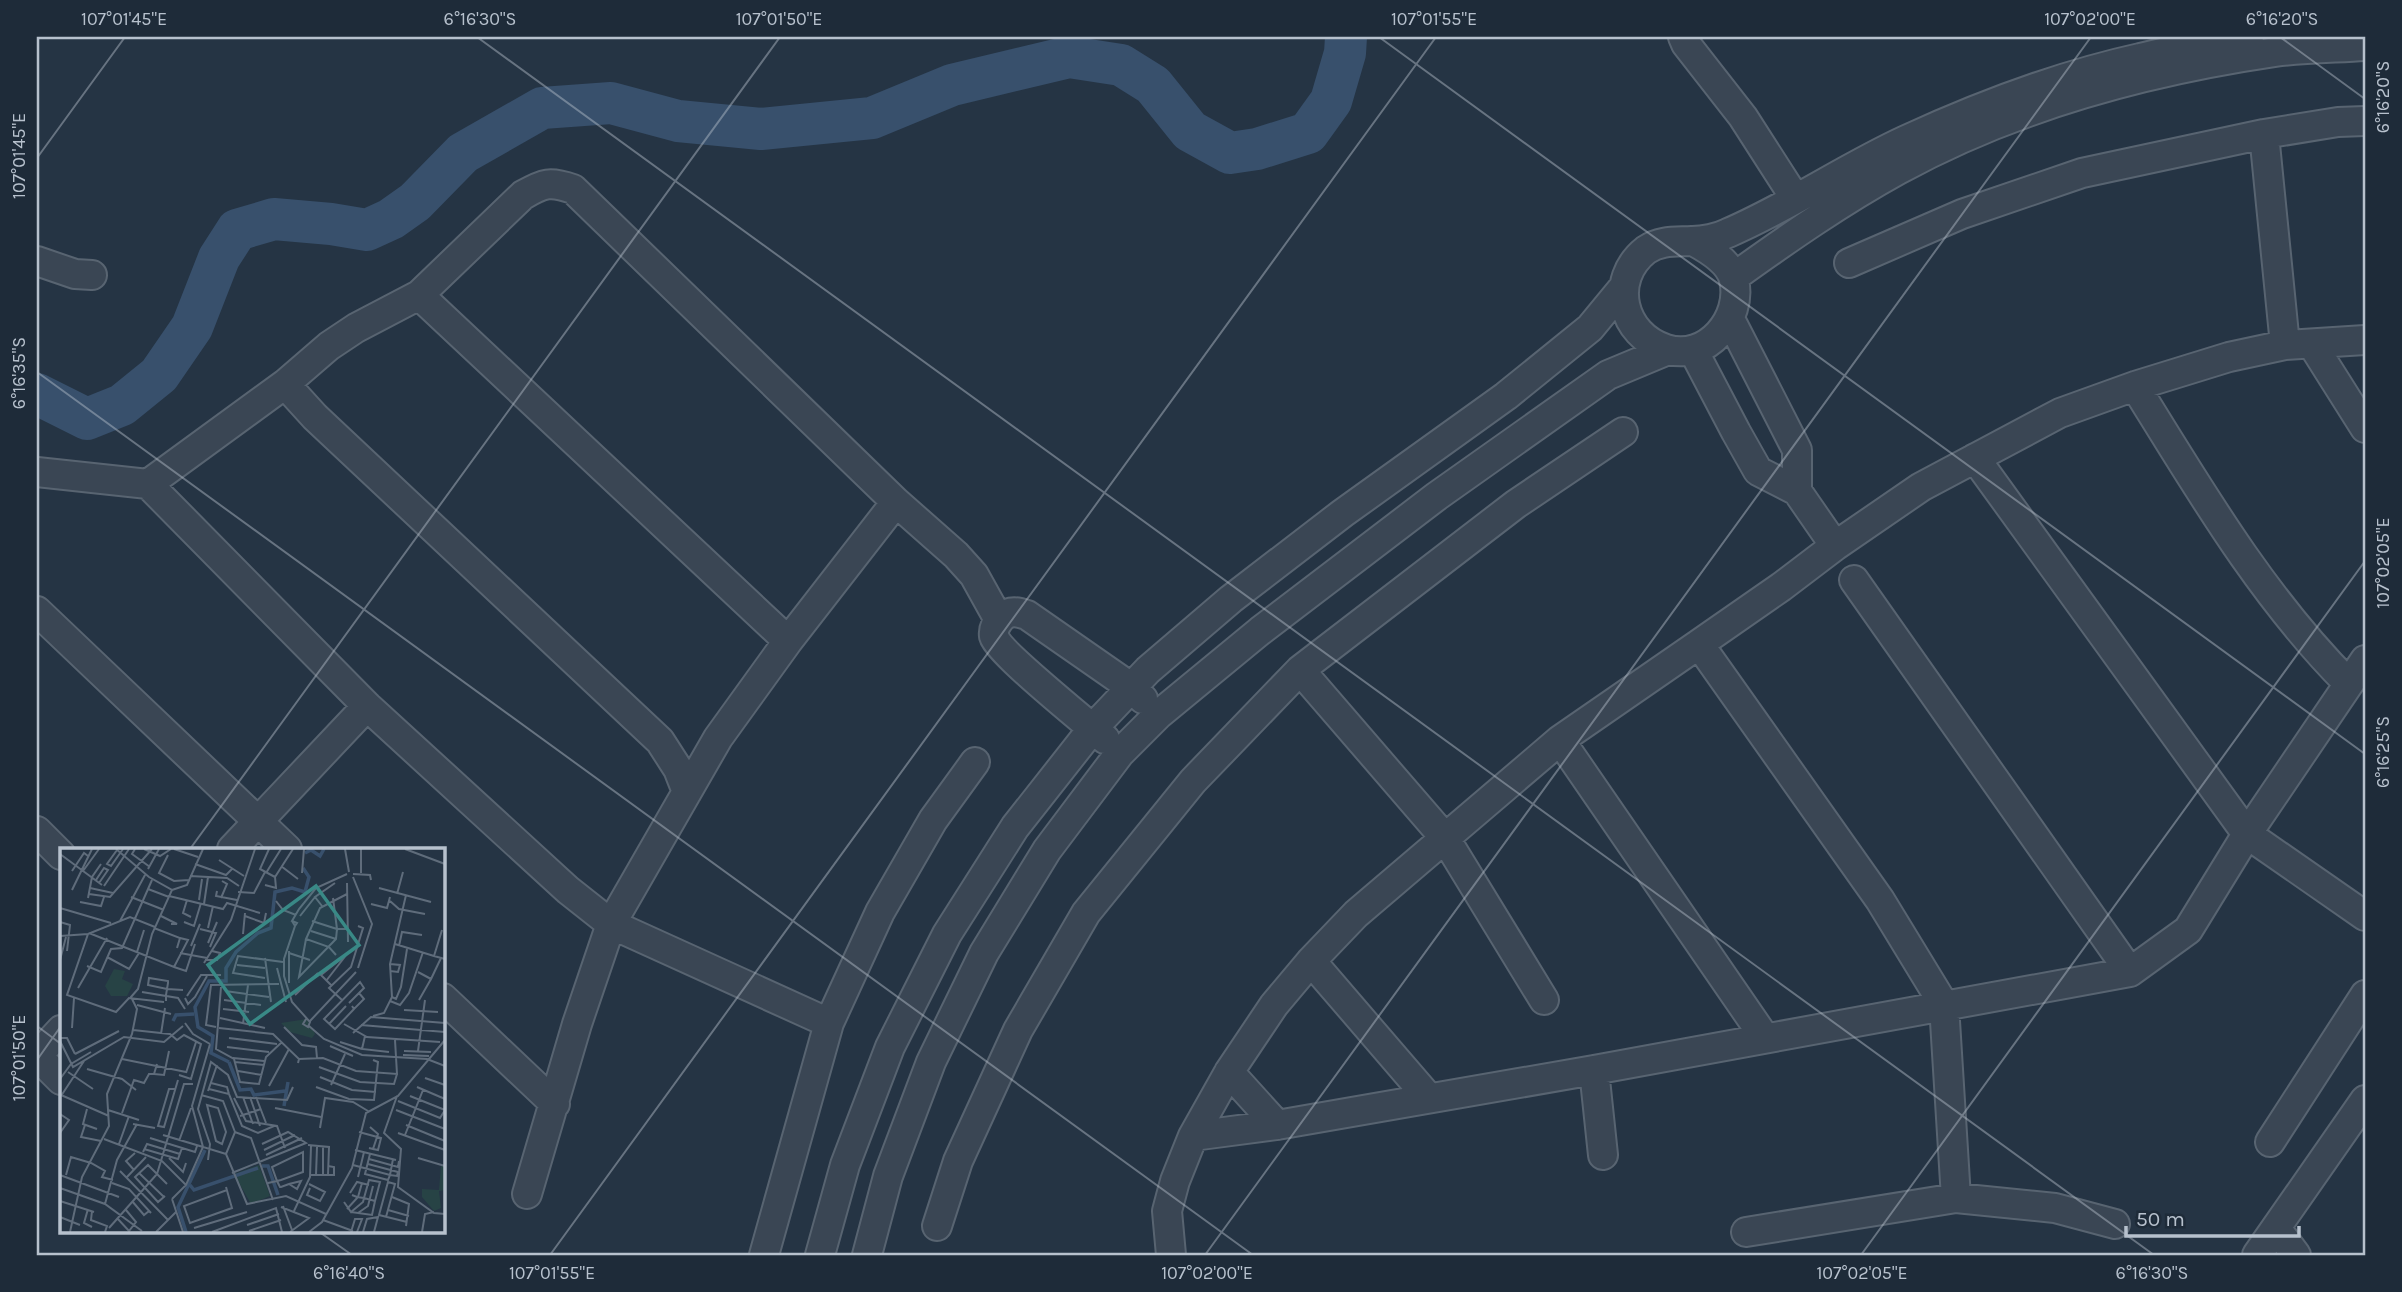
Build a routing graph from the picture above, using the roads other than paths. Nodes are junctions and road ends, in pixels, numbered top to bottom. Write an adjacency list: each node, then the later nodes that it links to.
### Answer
1 (1683, 37): 6 (street)
2 (2249, 37): 6 (street)
3 (2365, 46): 11 (street)
4 (2365, 121): 5 (street)
5 (2264, 134): 9 (street); 16 (street)
6 (1795, 198): 7 (street)
7 (1693, 241): 11 (street); 12 (street)
8 (37, 261): 10 (street)
9 (1849, 263)
10 (92, 275)
11 (1734, 277): 14 (street)
12 (1623, 288): 17 (street); 36 (street)
13 (419, 295): 18 (street); 26 (street); 31 (street)
14 (1730, 319): 17 (street); 25 (street)
15 (2365, 340): 16 (street)
16 (2299, 345): 19 (street); 20 (street)
17 (1680, 350): 25 (street); 38 (street)
18 (285, 384): 24 (street); 43 (street)
19 (2134, 386): 22 (street); 35 (street)
20 (2365, 428)
21 (1623, 432): 34 (street)
22 (1975, 458): 27 (street); 46 (street)
23 (37, 472): 24 (street)
24 (148, 484): 37 (street)
25 (1797, 491): 27 (street)
26 (896, 502): 30 (street); 31 (street)
27 (1835, 546): 32 (street)
28 (1854, 580): 54 (street)
29 (37, 611): 44 (street)
30 (999, 620): 36 (street); 39 (street)
31 (788, 641): 43 (street)
32 (1699, 644): 40 (street); 58 (street)
33 (2365, 660): 35 (street)
34 (1300, 670): 47 (street); 76 (street)
35 (2348, 683): 46 (street)
36 (1132, 688): 38 (street); 39 (street)
37 (367, 706): 44 (street); 52 (street)
38 (1158, 715): 41 (street)
39 (1093, 728): 41 (street); 80 (street)
40 (1560, 740): 47 (street); 61 (street)
41 (1120, 753): 81 (street)
42 (975, 762): 59 (street)
43 (687, 792): 52 (street)
44 (258, 822): 48 (street); 49 (street)
45 (37, 831): 50 (street)
46 (2247, 834): 51 (street); 54 (street)
47 (1445, 838): 53 (street); 57 (street)
48 (233, 848)
49 (286, 848)
50 (60, 854)
51 (2365, 916)
52 (611, 924): 59 (street); 68 (street)
53 (1311, 961): 64 (street); 66 (street)
54 (2130, 972): 58 (street)
55 (2365, 995): 71 (street)
56 (444, 999): 68 (street)
57 (1544, 1000)
58 (1944, 1004): 61 (street); 74 (street)
59 (829, 1023): 79 (street)
60 (60, 1031): 62 (street)
61 (1765, 1038): 63 (street)
62 (37, 1056): 65 (street)
63 (1594, 1070): 66 (street); 72 (street)
64 (1229, 1072): 69 (street); 70 (street)
65 (60, 1079)
66 (1428, 1097): 69 (street)
67 (2365, 1100): 77 (street)
68 (555, 1104): 73 (street)
69 (1277, 1125): 70 (street)
70 (1193, 1136): 82 (street)
71 (2270, 1142)
72 (1603, 1155)
73 (527, 1194)
74 (1956, 1198): 75 (street); 78 (street)
75 (2115, 1224)
76 (937, 1226)
77 (2276, 1228): 83 (street); 84 (street)
78 (1746, 1233)
79 (764, 1255)
80 (820, 1255)
81 (867, 1255)
82 (1171, 1255)
83 (2257, 1255)
84 (2296, 1255)

